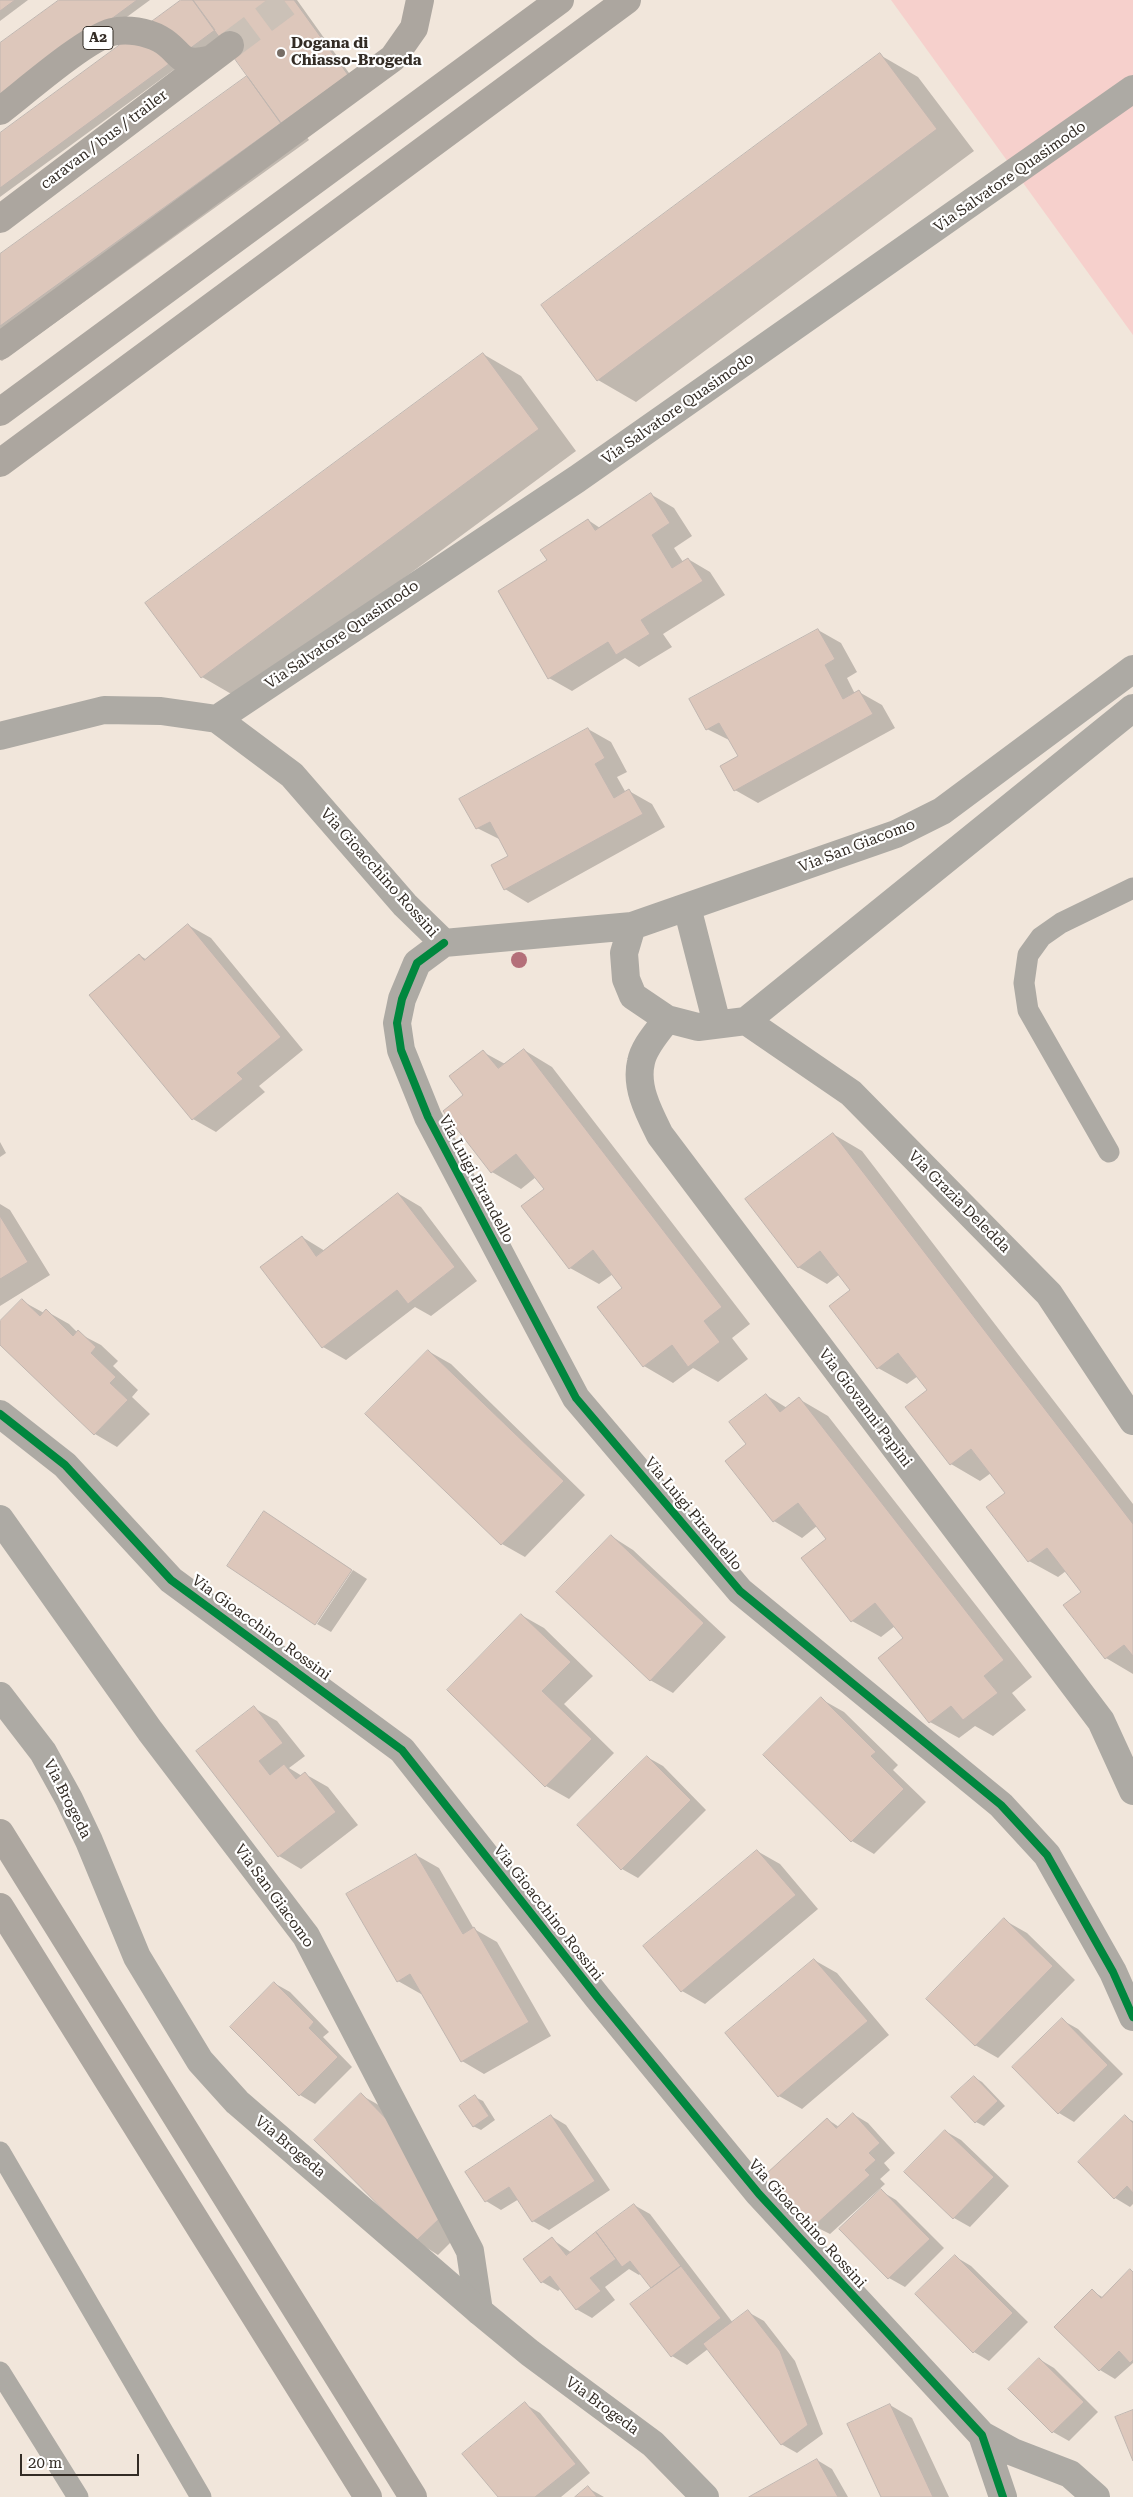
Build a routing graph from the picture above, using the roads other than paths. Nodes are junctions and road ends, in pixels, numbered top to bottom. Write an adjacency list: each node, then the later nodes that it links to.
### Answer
1 (420, 0): 9 (highway)
2 (560, 0): 10 (highway)
3 (627, 0): 11 (highway)
4 (230, 45): 5 (highway, caravan / bus / trailer)
5 (208, 60): 7 (highway, A2); 8 (highway, caravan / bus / trailer)
6 (1133, 89): 14 (street, Via Salvatore Quasimodo)
7 (0, 111)
8 (0, 219)
9 (0, 346)
10 (0, 412)
11 (0, 463)
12 (1133, 669): 17 (street, Via San Giacomo)
13 (1133, 708): 21 (street)
14 (217, 719): 15 (street); 19 (street, Via Gioacchino Rossini)
15 (0, 736)
16 (1133, 888): 23 (lane)
17 (687, 907): 18 (street, Via San Giacomo); 22 (street)
18 (632, 926): 19 (street, Via Gioacchino Rossini); 20 (street)
19 (444, 943): 31 (street, Via Luigi Pirandello)
20 (667, 1019): 22 (street); 28 (street, Via Giovanni Papini)
21 (746, 1021): 22 (street); 25 (street, Via Grazia Deledda)
22 (717, 1024)
23 (1109, 1152)
24 (0, 1414): 35 (street, Via Gioacchino Rossini)
25 (1133, 1421)
26 (0, 1519): 33 (street, Via San Giacomo)
27 (0, 1696): 33 (street, Via Brogeda)
28 (1133, 1792)
29 (0, 1833): 39 (highway)
30 (0, 1907): 38 (highway)
31 (1133, 2017)
32 (0, 2152): 37 (lane)
33 (478, 2311): 40 (street, Via Brogeda)
34 (0, 2372): 36 (lane)
35 (982, 2435): 41 (street, Via Gioacchino Rossini); 42 (street)
36 (78, 2497)
37 (201, 2497)
38 (368, 2497)
39 (413, 2497)
40 (706, 2497)
41 (1003, 2497)
42 (1096, 2497)

